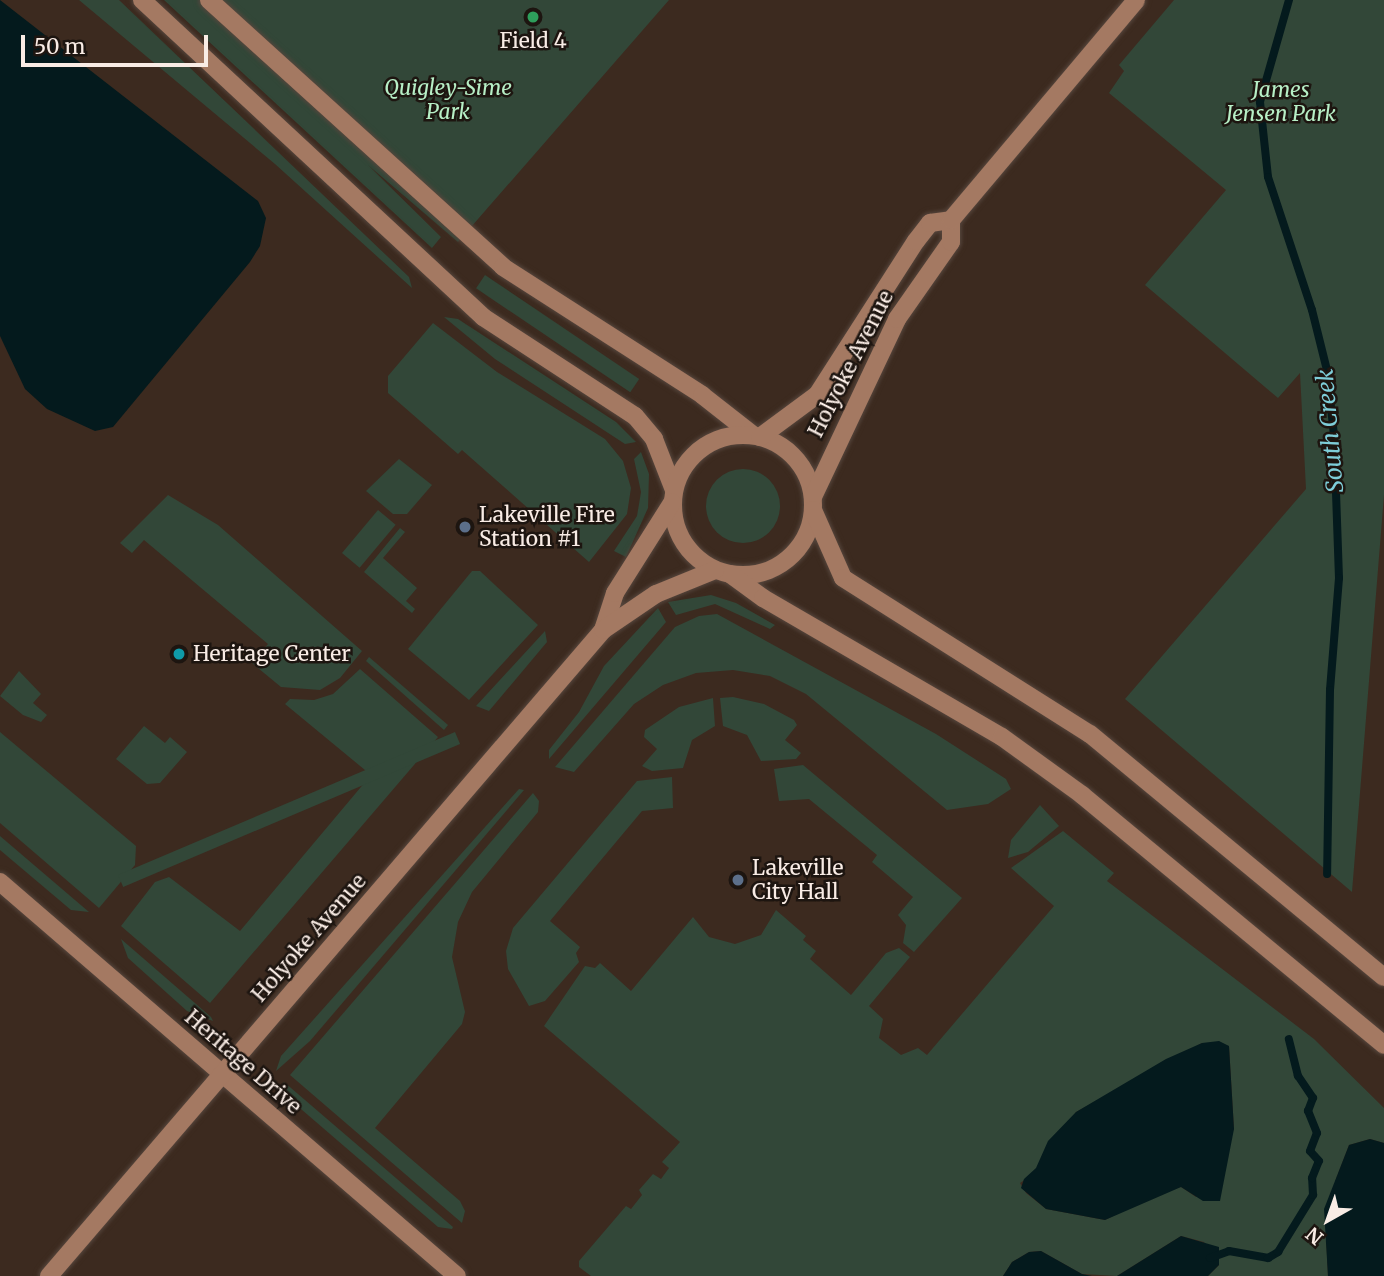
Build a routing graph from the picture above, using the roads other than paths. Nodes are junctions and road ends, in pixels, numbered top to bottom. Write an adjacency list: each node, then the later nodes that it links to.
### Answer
1 (142, 0): 6 (main road)
2 (209, 0): 5 (main road)
3 (1136, 0): 4 (main road, Holyoke Avenue)
4 (951, 220): 5 (main road, Holyoke Avenue); 7 (main road, Holyoke Avenue)
5 (756, 436): 6 (main road); 7 (main road)
6 (673, 497): 8 (main road); 9 (main road, Holyoke Avenue)
7 (813, 503): 8 (main road); 11 (main road)
8 (723, 572): 9 (main road, Holyoke Avenue); 12 (main road)
9 (603, 630): 13 (main road, Holyoke Avenue)
10 (0, 881): 13 (main road, Heritage Drive)
11 (1384, 977)
12 (1384, 1045)
13 (222, 1074): 14 (main road, Holyoke Avenue); 15 (main road, Heritage Drive)
14 (50, 1276)
15 (457, 1276)

